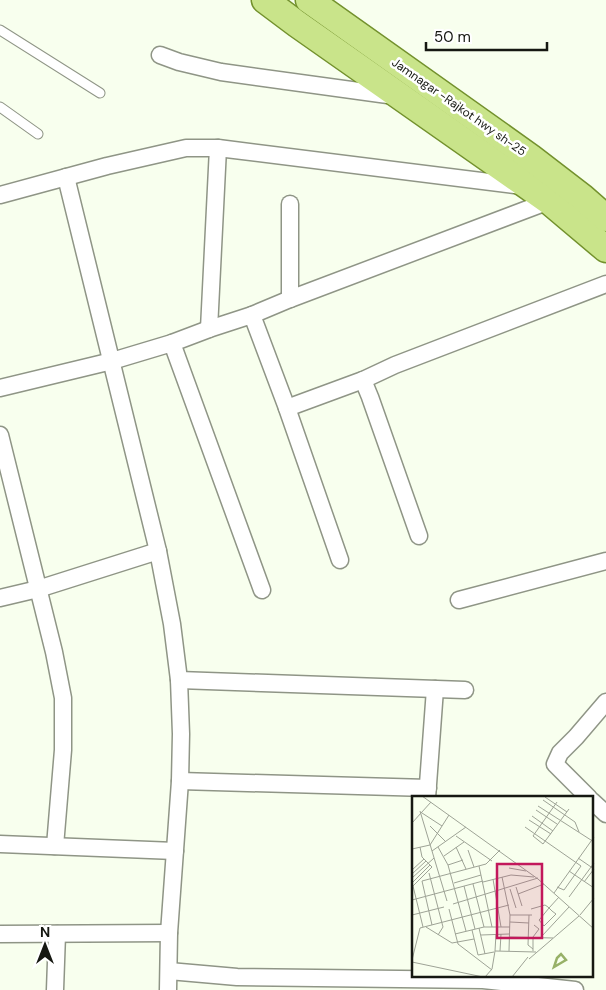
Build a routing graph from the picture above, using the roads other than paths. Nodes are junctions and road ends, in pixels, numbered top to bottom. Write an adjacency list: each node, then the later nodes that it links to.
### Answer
1 (265, 0): 6 (main road)
2 (308, 0): 11 (main road, Jamnagar -Rajkot hwy sh-25)
3 (0, 30): 5 (lane)
4 (160, 55): 6 (street)
5 (100, 93)
6 (402, 98): 11 (main road)
7 (0, 107): 8 (lane)
8 (38, 134)
9 (218, 148): 10 (street); 11 (street); 19 (street)
10 (66, 177): 12 (street); 21 (street)
11 (549, 191): 14 (main road, Jamnagar -Rajkot hwy sh-25); 15 (main road); 17 (street)
12 (0, 195)
13 (290, 204): 17 (street)
14 (606, 218)
15 (606, 249)
16 (606, 284): 22 (street)
17 (290, 299): 18 (street)
18 (252, 315): 19 (street); 24 (street)
19 (209, 329): 20 (street)
20 (172, 343): 21 (street); 31 (street)
21 (112, 361): 23 (street); 27 (street)
22 (363, 380): 24 (street); 26 (street)
23 (0, 388)
24 (287, 408): 28 (street)
25 (0, 435): 30 (street)
26 (419, 536)
27 (158, 551): 30 (street); 34 (street)
28 (340, 560)
29 (606, 561): 33 (street)
30 (38, 589): 32 (street); 44 (street)
31 (262, 590)
32 (0, 598)
33 (459, 600)
34 (179, 680): 35 (street); 38 (street)
35 (435, 689): 36 (street); 39 (street)
36 (465, 690)
37 (606, 702): 40 (street)
38 (180, 781): 39 (street); 45 (street)
39 (428, 793)
40 (587, 796)
41 (594, 803): 42 (street)
42 (606, 814)
43 (0, 844): 44 (street)
44 (55, 846): 45 (street)
45 (175, 851): 46 (street)
46 (169, 933): 48 (street); 49 (street)
47 (0, 934): 48 (street)
48 (57, 934): 54 (street)
49 (169, 971): 52 (street); 55 (street)
50 (419, 982): 51 (street); 53 (street)
51 (483, 982): 56 (street)
52 (237, 983): 53 (street)
53 (326, 984)
54 (56, 990)
55 (168, 990)
56 (575, 990)

